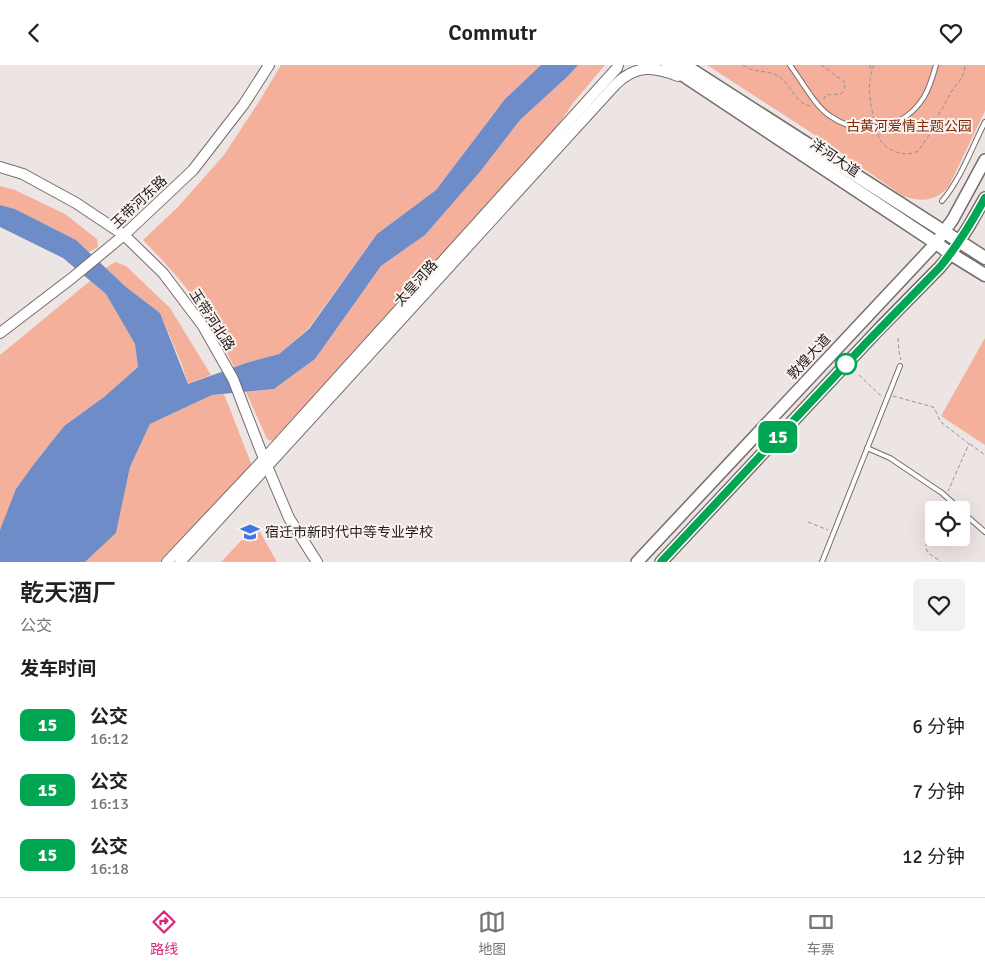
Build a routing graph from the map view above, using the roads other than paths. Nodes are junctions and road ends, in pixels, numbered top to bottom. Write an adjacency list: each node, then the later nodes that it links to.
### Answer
1 (269, 65): 15 (street, 玉带河东路)
2 (631, 65): 9 (street)
3 (668, 65): 8 (main road, 洋河大道)
4 (684, 65): 16 (main road, 洋河大道)
5 (790, 65): 6 (lane)
6 (936, 65)
7 (618, 66): 24 (street, 太皇河路)
8 (693, 81): 9 (street, 太皇河路); 16 (main road, 洋河大道)
9 (616, 84): 24 (street, 太皇河路)
10 (985, 121): 14 (lane)
11 (985, 160): 16 (main road, 敦煌大道)
12 (0, 167): 15 (street, 玉带河北路)
13 (985, 198): 17 (main road)
14 (942, 201)
15 (124, 235): 21 (street, 玉带河东路); 24 (street, 玉带河北路)
16 (940, 237): 17 (main road, 洋河大道); 18 (main road, 洋河大道); 31 (main road, 敦煌大道)
17 (959, 242): 18 (main road); 19 (main road, 洋河大道)
18 (951, 254): 20 (main road, 洋河大道); 32 (main road)
19 (985, 258)
20 (985, 275)
21 (0, 333)
22 (900, 366): 23 (lane)
23 (867, 448): 25 (lane); 33 (lane)
24 (266, 463): 28 (street, 太皇河路); 29 (street, 太皇河路); 30 (street, 玉带河北路)
25 (951, 501)
26 (970, 518): 27 (lane)
27 (985, 532)
28 (168, 562)
29 (180, 562)
30 (317, 562)
31 (637, 562)
32 (661, 562)
33 (822, 562)

